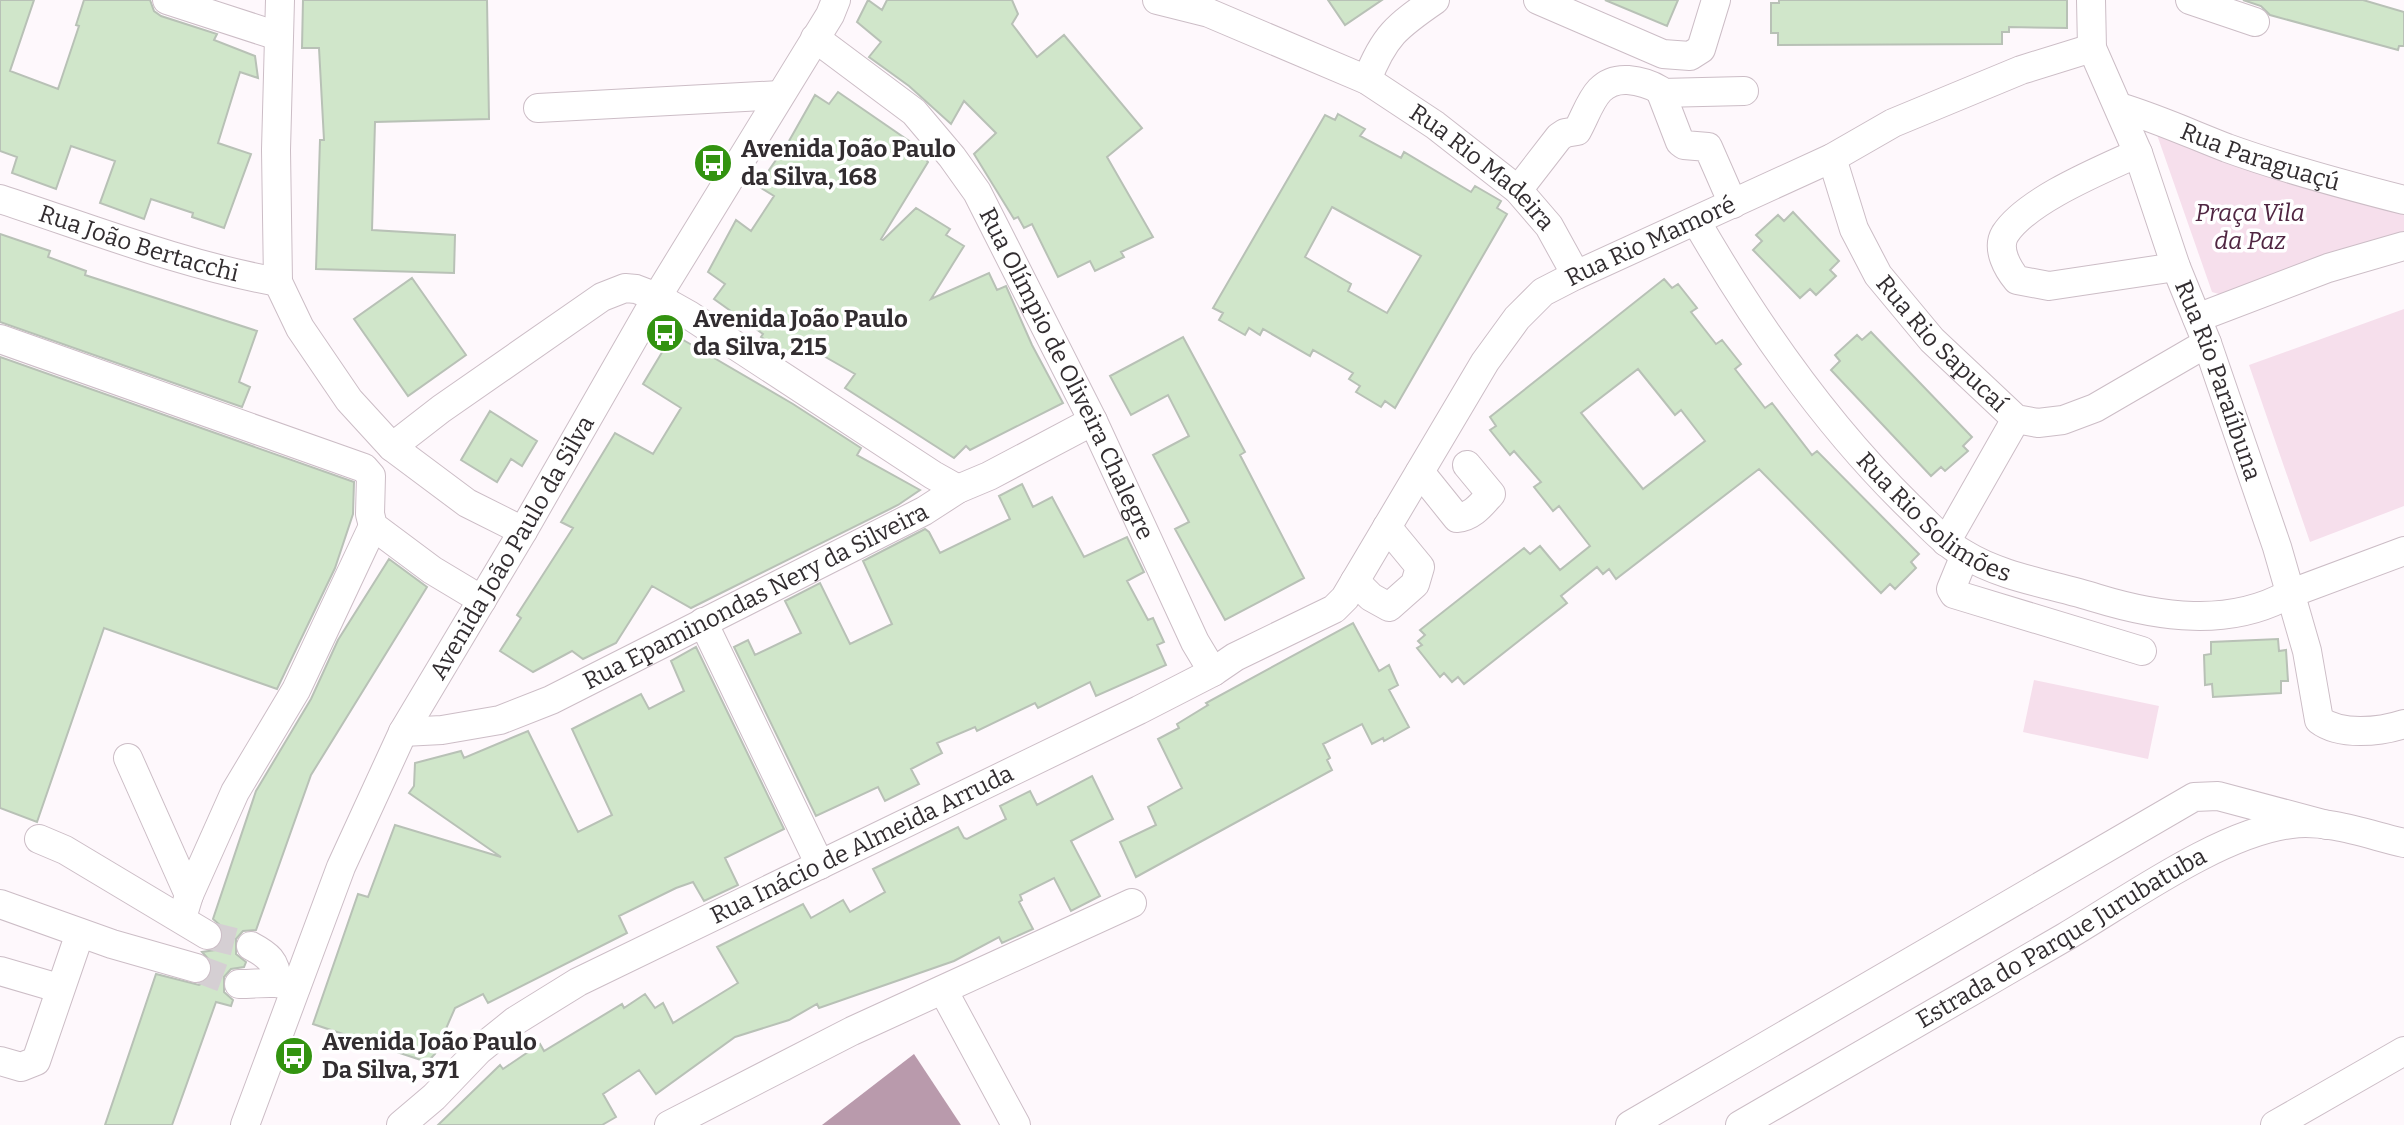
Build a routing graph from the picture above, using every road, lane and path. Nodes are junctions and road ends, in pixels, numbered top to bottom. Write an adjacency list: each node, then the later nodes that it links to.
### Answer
1 (167, 0): 11 (street)
2 (280, 0): 11 (street)
3 (836, 0): 12 (street, Avenida João Paulo da Silva)
4 (1157, 0): 15 (street, Rua Rio Madeira)
5 (1435, 0): 15 (street)
6 (1538, 0): 14 (street)
7 (1716, 0): 14 (street)
8 (2091, 0): 13 (street)
9 (2190, 0): 10 (street)
10 (2255, 22)
11 (278, 36): 31 (street)
12 (815, 38): 18 (street, Avenida João Paulo da Silva); 36 (street, Rua Olímpio de Oliveira Chalegre)
13 (2092, 48): 19 (street, Rua Rio Paraíibuna); 22 (street, Rua Rio Mamoré)
14 (1663, 54): 16 (street)
15 (1367, 80): 23 (street, Rua Rio Madeira)
16 (1657, 89): 17 (street); 23 (street); 26 (street)
17 (1744, 91)
18 (780, 95): 20 (street); 32 (street, Avenida João Paulo da Silva)
19 (2119, 107): 21 (street, Rua Rio Paraíibuna); 25 (street, Rua Paraguaçú)
20 (538, 108)
21 (2138, 153): 29 (street, Rua Rio Paraíibuna); 29 (street)
22 (1832, 158): 26 (street, Rua Rio Mamoré); 35 (street, Rua Rio Sapucaí)
23 (1518, 190): 30 (street, Rua Rio Madeira)
24 (0, 199): 31 (street, Rua João Bertacchi)
25 (2404, 200)
26 (1733, 204): 27 (street, Rua Rio Mamoré)
27 (1696, 221): 30 (street, Rua Rio Mamoré); 44 (street, Rua Rio Solimões)
28 (2404, 246): 33 (street, Rua Rio Sapucaí)
29 (2176, 267): 33 (street, Rua Rio Paraíibuna)
30 (1576, 275): 39 (street, Rua Rio Mamoré)
31 (278, 282): 37 (street)
32 (657, 297): 37 (street); 40 (street); 43 (street, Avenida João Paulo da Silva)
33 (2202, 331): 35 (street, Rua Rio Sapucaí); 47 (street, Rua Rio Paraíibuna)
34 (0, 339): 41 (street)
35 (2016, 419): 44 (street)
36 (1093, 421): 40 (street, Rua Epaminondas Nery da Silveira); 51 (street, Rua Olímpio de Oliveira Chalegre)
37 (392, 447): 43 (street)
38 (1467, 465): 39 (street)
39 (1420, 472): 42 (street, Rua Rio Mamoré)
40 (958, 489): 49 (street, Rua Epaminondas Nery da Silveira)
41 (373, 526): 48 (street); 61 (street)
42 (1387, 527): 46 (street, Rua Rio Mamoré); 46 (street)
43 (523, 531): 48 (street, Avenida João Paulo da Silva)
44 (1956, 549): 47 (street, Rua Rio Solimões); 50 (street)
45 (2404, 551): 47 (street, Rua Rio Solimões)
46 (1350, 590): 51 (street, Rua Inácio de Almeida Arruda)
47 (2289, 594): 52 (street, Rua Rio Paraíibuna)
48 (482, 600): 53 (street, Avenida João Paulo da Silva)
49 (703, 622): 53 (street, Rua Epaminondas Nery da Silveira); 58 (street)
50 (2142, 651)
51 (1213, 672): 58 (street, Rua Inácio de Almeida Arruda)
52 (2404, 724)
53 (403, 732): 68 (street, Avenida João Paulo da Silva)
54 (128, 758): 61 (street)
55 (2327, 825): 57 (street, Estrada do Parque Jurubatuba); 77 (street); 78 (street, Estrada do Parque Jurubatuba)
56 (39, 839): 61 (street)
57 (2404, 843)
58 (820, 865): 74 (street, Rua Inácio de Almeida Arruda)
59 (1132, 903): 70 (street)
60 (0, 904): 62 (street)
61 (186, 906): 63 (street)
62 (80, 933): 65 (street); 72 (street)
63 (207, 935)
64 (251, 946): 68 (street)
65 (196, 968)
66 (0, 971): 69 (street)
67 (239, 984): 68 (street)
68 (287, 984): 73 (street, Avenida João Paulo da Silva)
69 (48, 985)
70 (943, 990): 75 (street); 76 (street)
71 (2404, 1051): 79 (street)
72 (0, 1061)
73 (245, 1125)
74 (401, 1125)
75 (669, 1125)
76 (1016, 1125)
77 (1630, 1125)
78 (1740, 1125)
79 (2275, 1125)

